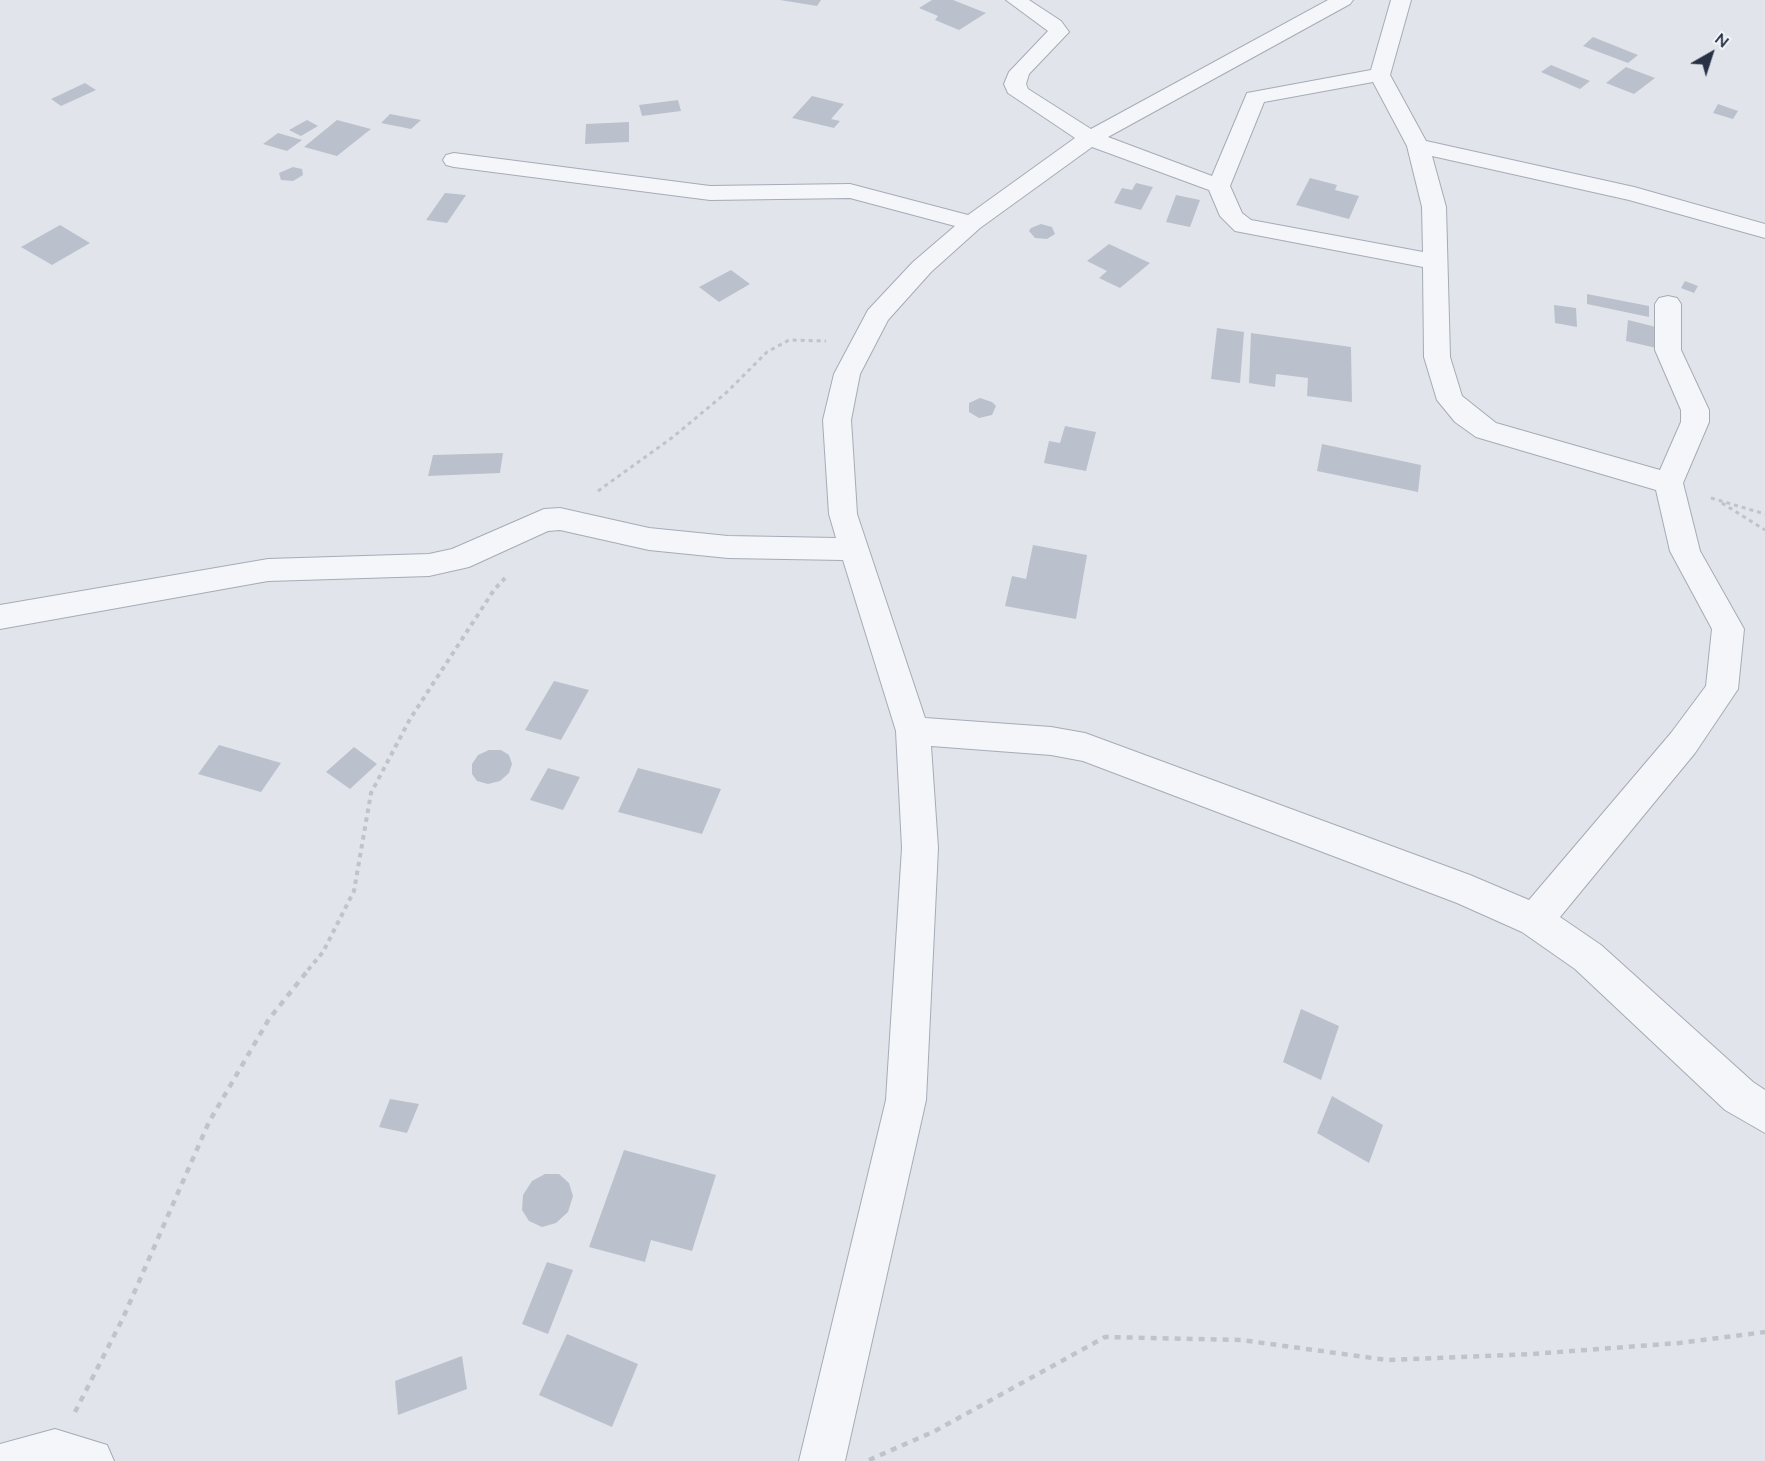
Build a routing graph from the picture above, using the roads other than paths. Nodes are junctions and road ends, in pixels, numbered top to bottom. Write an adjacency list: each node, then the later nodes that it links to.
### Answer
1 (1016, 0): 6 (street)
2 (1343, 0): 5 (street)
3 (1401, 0): 4 (street)
4 (1380, 75): 5 (street); 7 (street)
5 (1234, 83): 6 (street); 9 (street)
6 (1090, 138): 9 (street); 10 (street)
7 (1418, 146): 11 (street); 12 (street)
8 (454, 160): 10 (street)
9 (1219, 186): 12 (street)
10 (972, 223): 15 (street)
11 (1765, 231)
12 (1435, 262): 14 (street)
13 (1668, 304): 14 (street)
14 (1669, 483): 18 (street)
15 (855, 549): 16 (street); 17 (street)
16 (0, 618)
17 (913, 731): 18 (street); 20 (street)
18 (1535, 920): 19 (street)
19 (1765, 1113)
20 (822, 1461)

